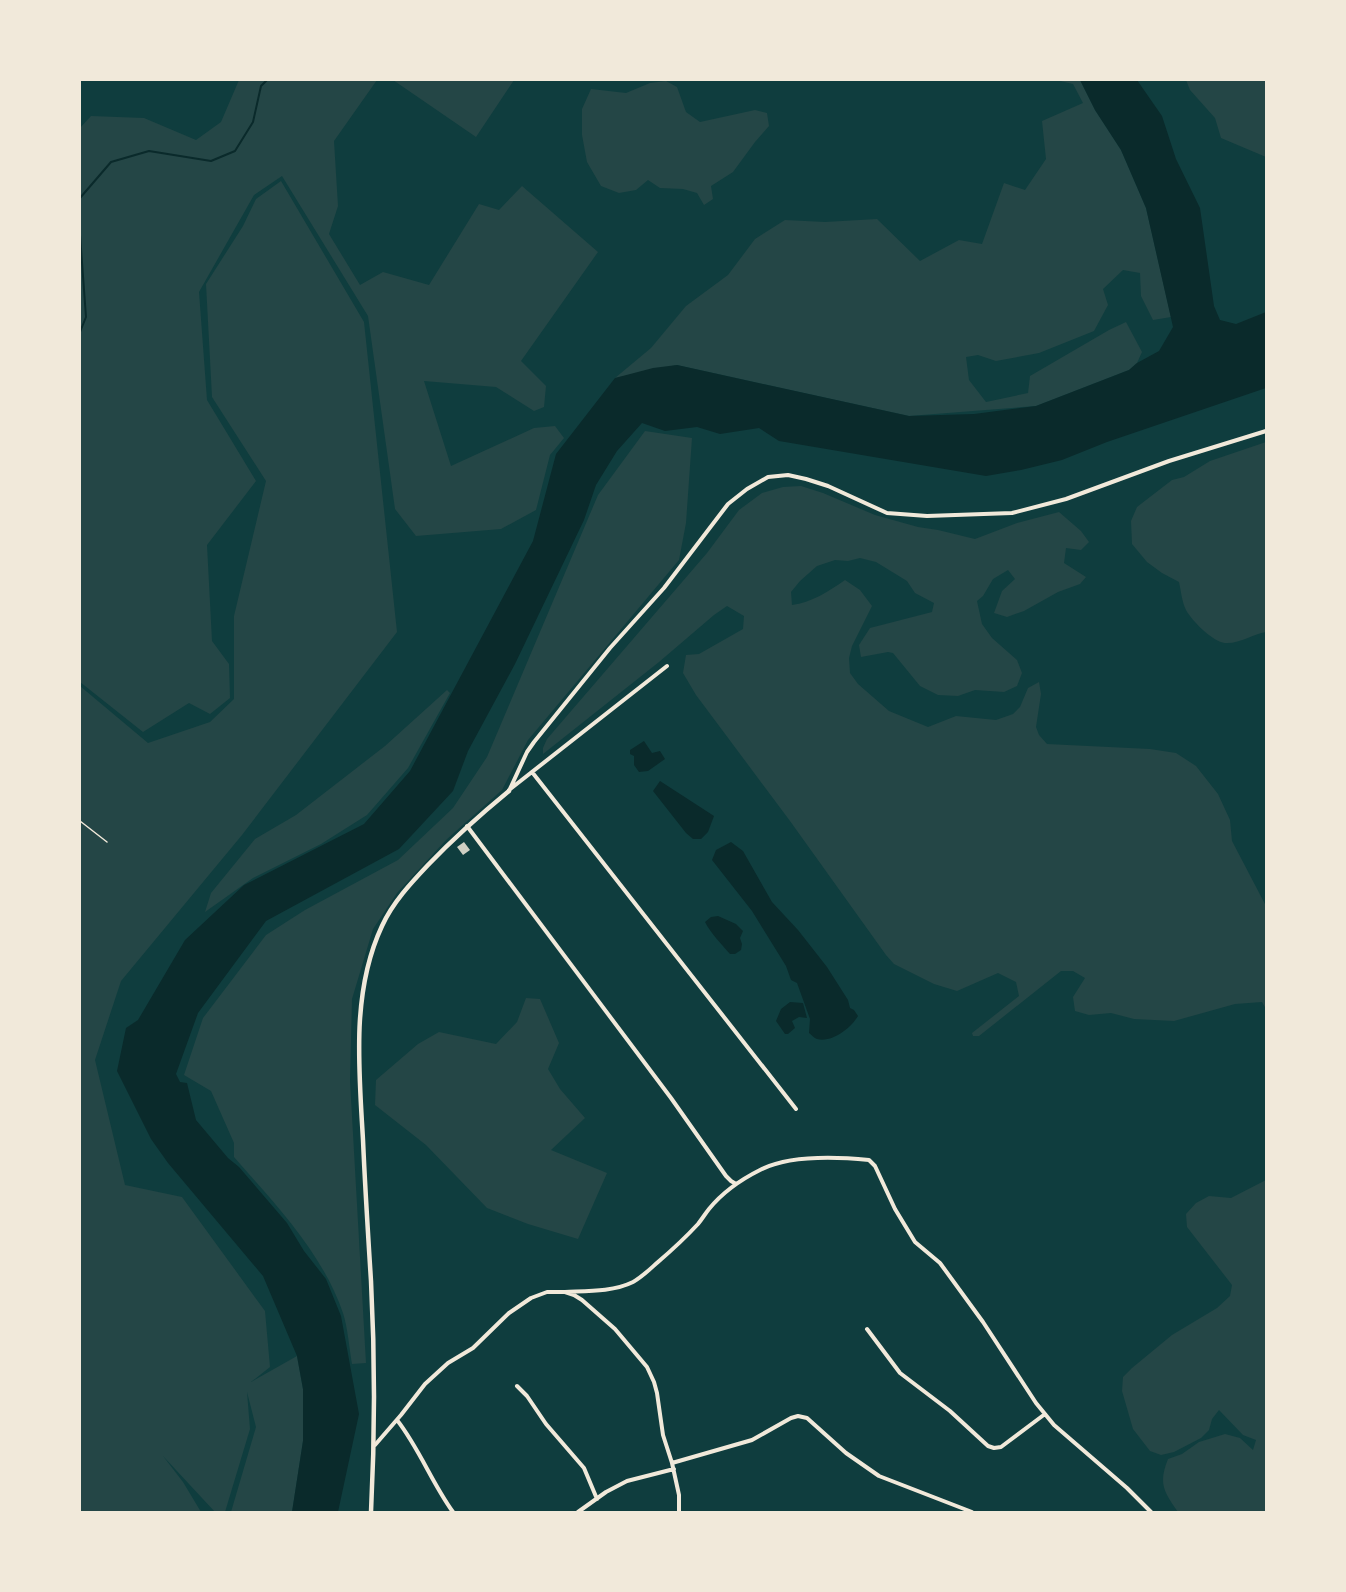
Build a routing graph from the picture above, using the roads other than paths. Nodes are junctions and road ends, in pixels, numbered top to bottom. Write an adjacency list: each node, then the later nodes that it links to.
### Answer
1 (1266, 431): 4 (street)
2 (668, 666): 3 (street)
3 (532, 772): 4 (street); 6 (street)
4 (509, 791): 5 (street)
5 (467, 826): 7 (street); 13 (street)
6 (796, 1108)
7 (736, 1184): 8 (street); 11 (street)
8 (565, 1292): 12 (street); 14 (street)
9 (867, 1329): 11 (street)
10 (517, 1386): 16 (street)
11 (1045, 1414): 22 (street)
12 (397, 1420): 13 (street); 18 (street)
13 (375, 1444): 17 (street)
14 (672, 1463): 15 (street); 21 (street)
15 (674, 1469): 16 (street); 20 (street)
16 (597, 1499): 19 (street)
17 (371, 1512)
18 (453, 1512)
19 (578, 1512)
20 (679, 1512)
21 (972, 1512)
22 (1151, 1512)

